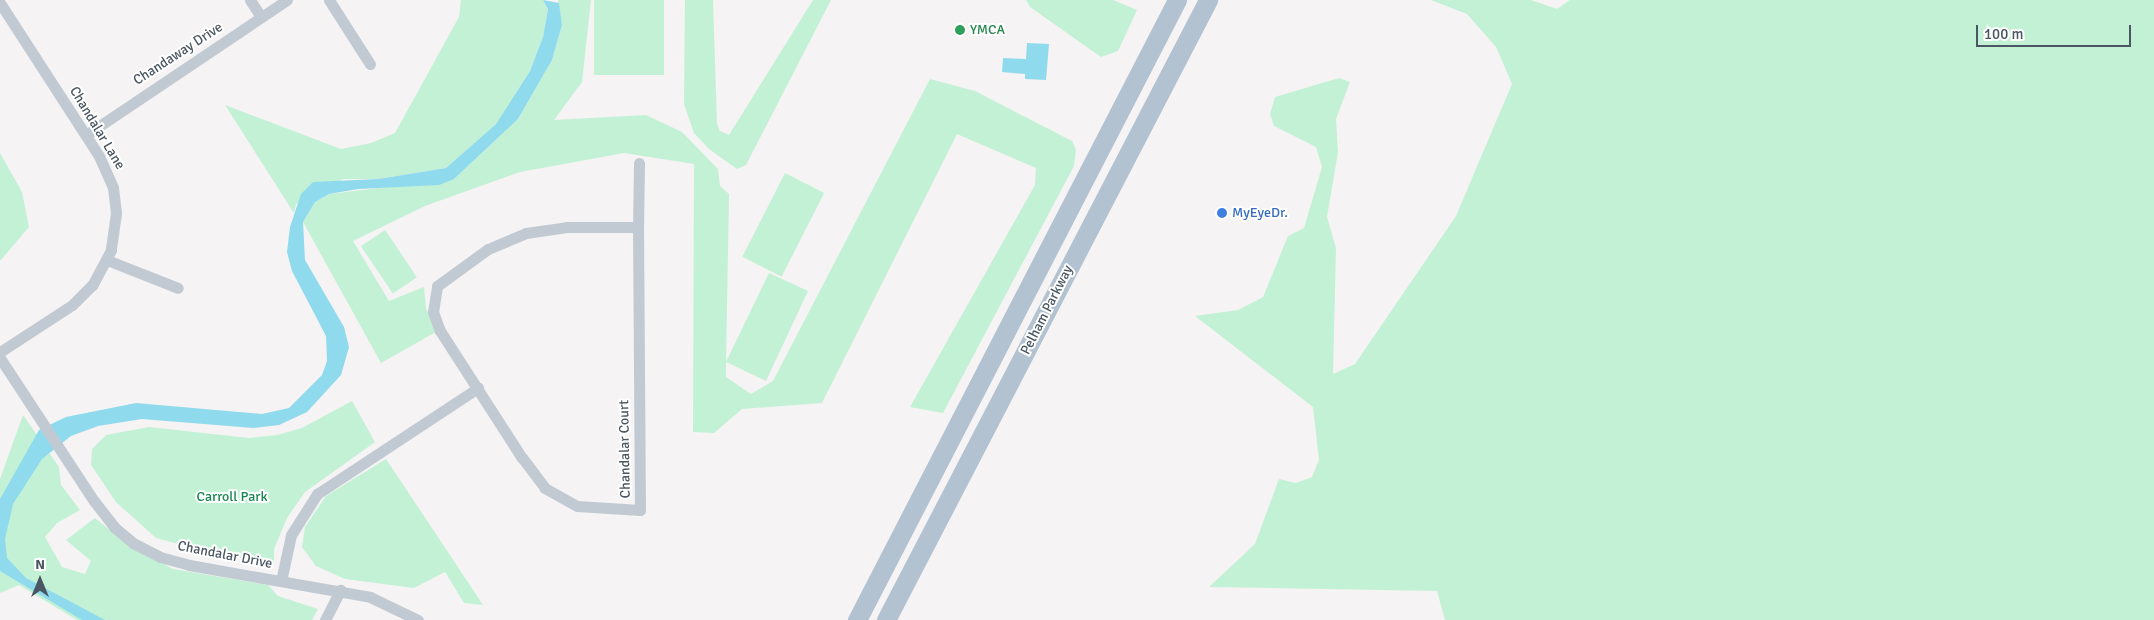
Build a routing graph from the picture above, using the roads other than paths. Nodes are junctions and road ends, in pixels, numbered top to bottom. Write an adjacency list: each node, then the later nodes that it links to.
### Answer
1 (250, 0): 7 (street)
2 (287, 0): 7 (street, Chandaway Drive)
3 (329, 0): 8 (street)
4 (1177, 0): 10 (main road, Pelham Parkway)
5 (1208, 0): 11 (main road, Pelham Parkway)
6 (0, 2): 9 (street, Chandalar Lane)
7 (261, 17): 9 (street, Chandaway Drive)
8 (370, 64)
9 (86, 135): 14 (street, Chandalar Lane)
10 (1104, 142): 11 (main road); 19 (main road, Pelham Parkway)
11 (1131, 147): 20 (main road, Pelham Parkway)
12 (639, 163): 13 (street, Chandalar Court)
13 (638, 227): 18 (street, Chandalar Court); 18 (street, Chandalar Court)
14 (107, 260): 15 (street); 16 (street, Chandalar Lane)
15 (178, 288)
16 (0, 352)
17 (0, 358): 22 (street, Chandalar Drive)
18 (478, 388): 22 (street)
19 (951, 438): 20 (main road); 21 (main road, Pelham Parkway)
20 (974, 450): 23 (main road, Pelham Parkway)
21 (880, 575): 23 (main road); 27 (main road, Pelham Parkway)
22 (281, 581): 24 (street, Chandalar Drive)
23 (903, 586): 28 (main road, Pelham Parkway)
24 (340, 590): 25 (street); 26 (street, Chandalar Drive)
25 (325, 620)
26 (418, 620)
27 (857, 620)
28 (886, 620)

